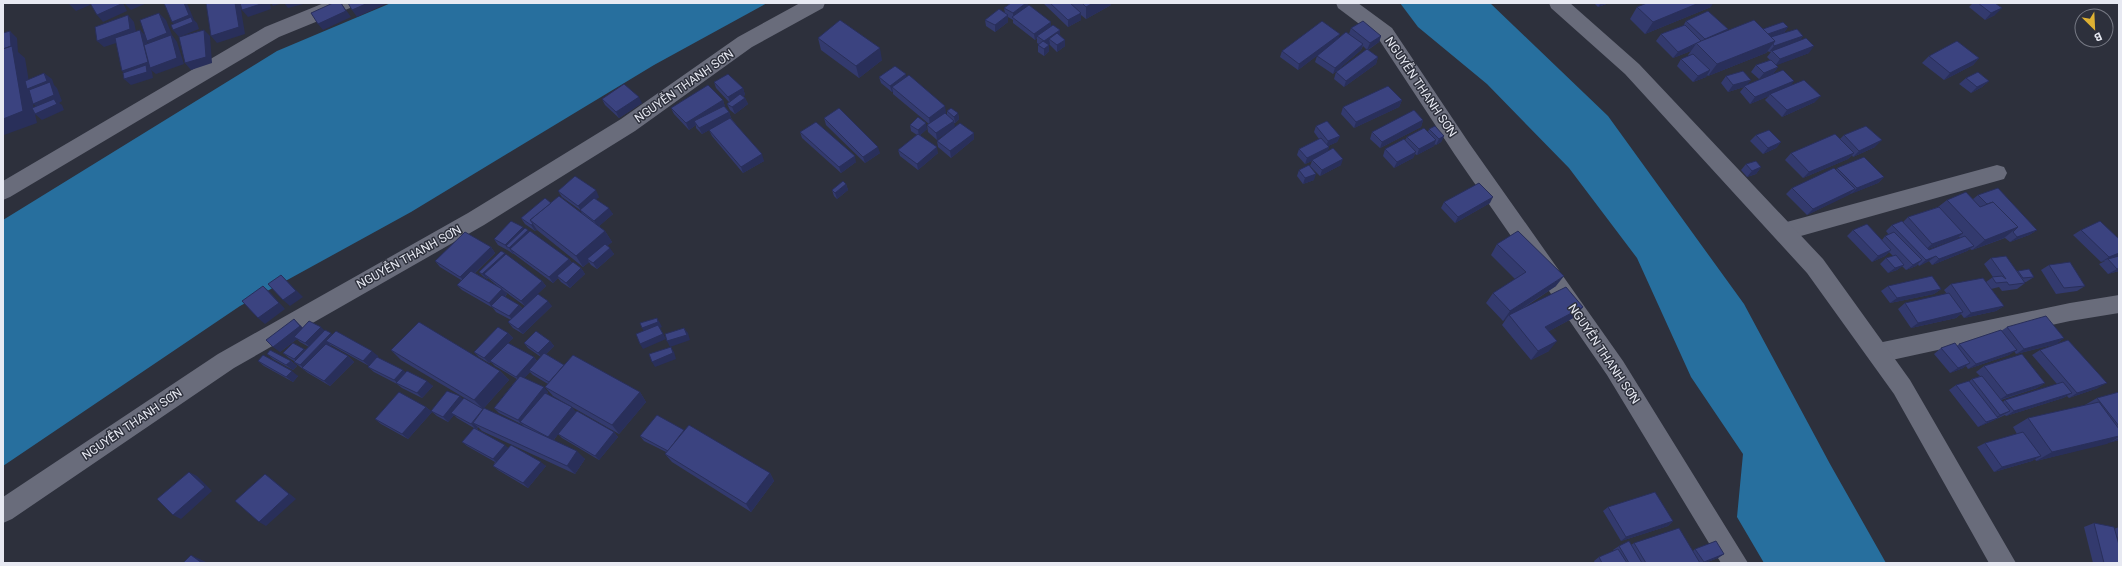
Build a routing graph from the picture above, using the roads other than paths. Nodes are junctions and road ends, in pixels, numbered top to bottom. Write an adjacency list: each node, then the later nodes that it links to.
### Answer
1 (343, 3): 6 (street)
2 (816, 3): 10 (street, NGUYỄN THANH SƠN)
3 (1345, 3): 11 (street, NGUYỄN THANH SƠN)
4 (1558, 3): 7 (street)
5 (1997, 173): 7 (lane)
6 (3, 191)
7 (1783, 232): 9 (street)
8 (2119, 304): 9 (lane)
9 (1878, 353): 12 (street)
10 (3, 511)
11 (1735, 563)
12 (2003, 563)

